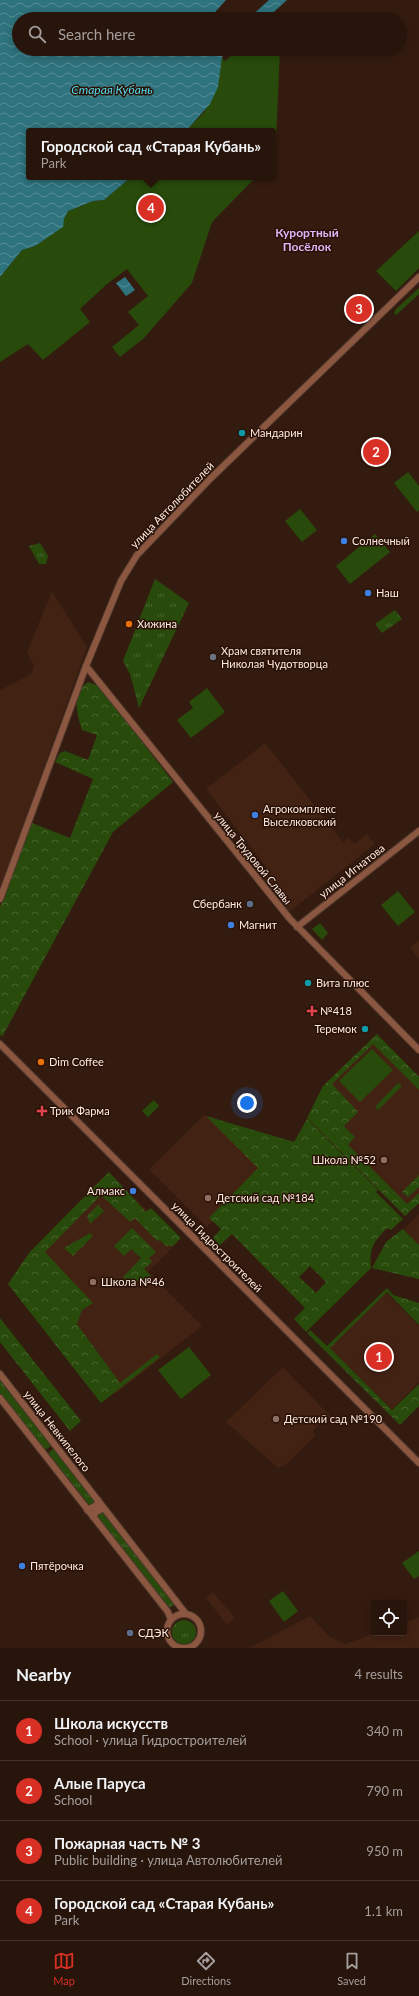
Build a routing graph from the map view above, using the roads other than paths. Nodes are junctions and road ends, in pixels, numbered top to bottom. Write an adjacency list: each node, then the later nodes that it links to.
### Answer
1 (419, 277): 2 (street, улица Автолюбителей)
2 (86, 666): 4 (street, улица Автолюбителей); 5 (street, улица Трудовой Славы)
3 (419, 831): 5 (street, улица Игнатова)
4 (0, 899)
5 (297, 927): 7 (street, улица Трудовой Славы)
6 (0, 1044): 10 (street, улица Гидростроителей)
7 (419, 1050)
8 (0, 1374): 11 (street, улица Невкипелого)
9 (0, 1398): 13 (street)
10 (419, 1463)
11 (98, 1500): 12 (street, улица Невкипелого); 13 (street)
12 (104, 1508): 14 (street); 15 (street, улица Невкипелого)
13 (87, 1510): 14 (street)
14 (93, 1517): 16 (street)
15 (186, 1614): 16 (street); 16 (street)
16 (171, 1620)

